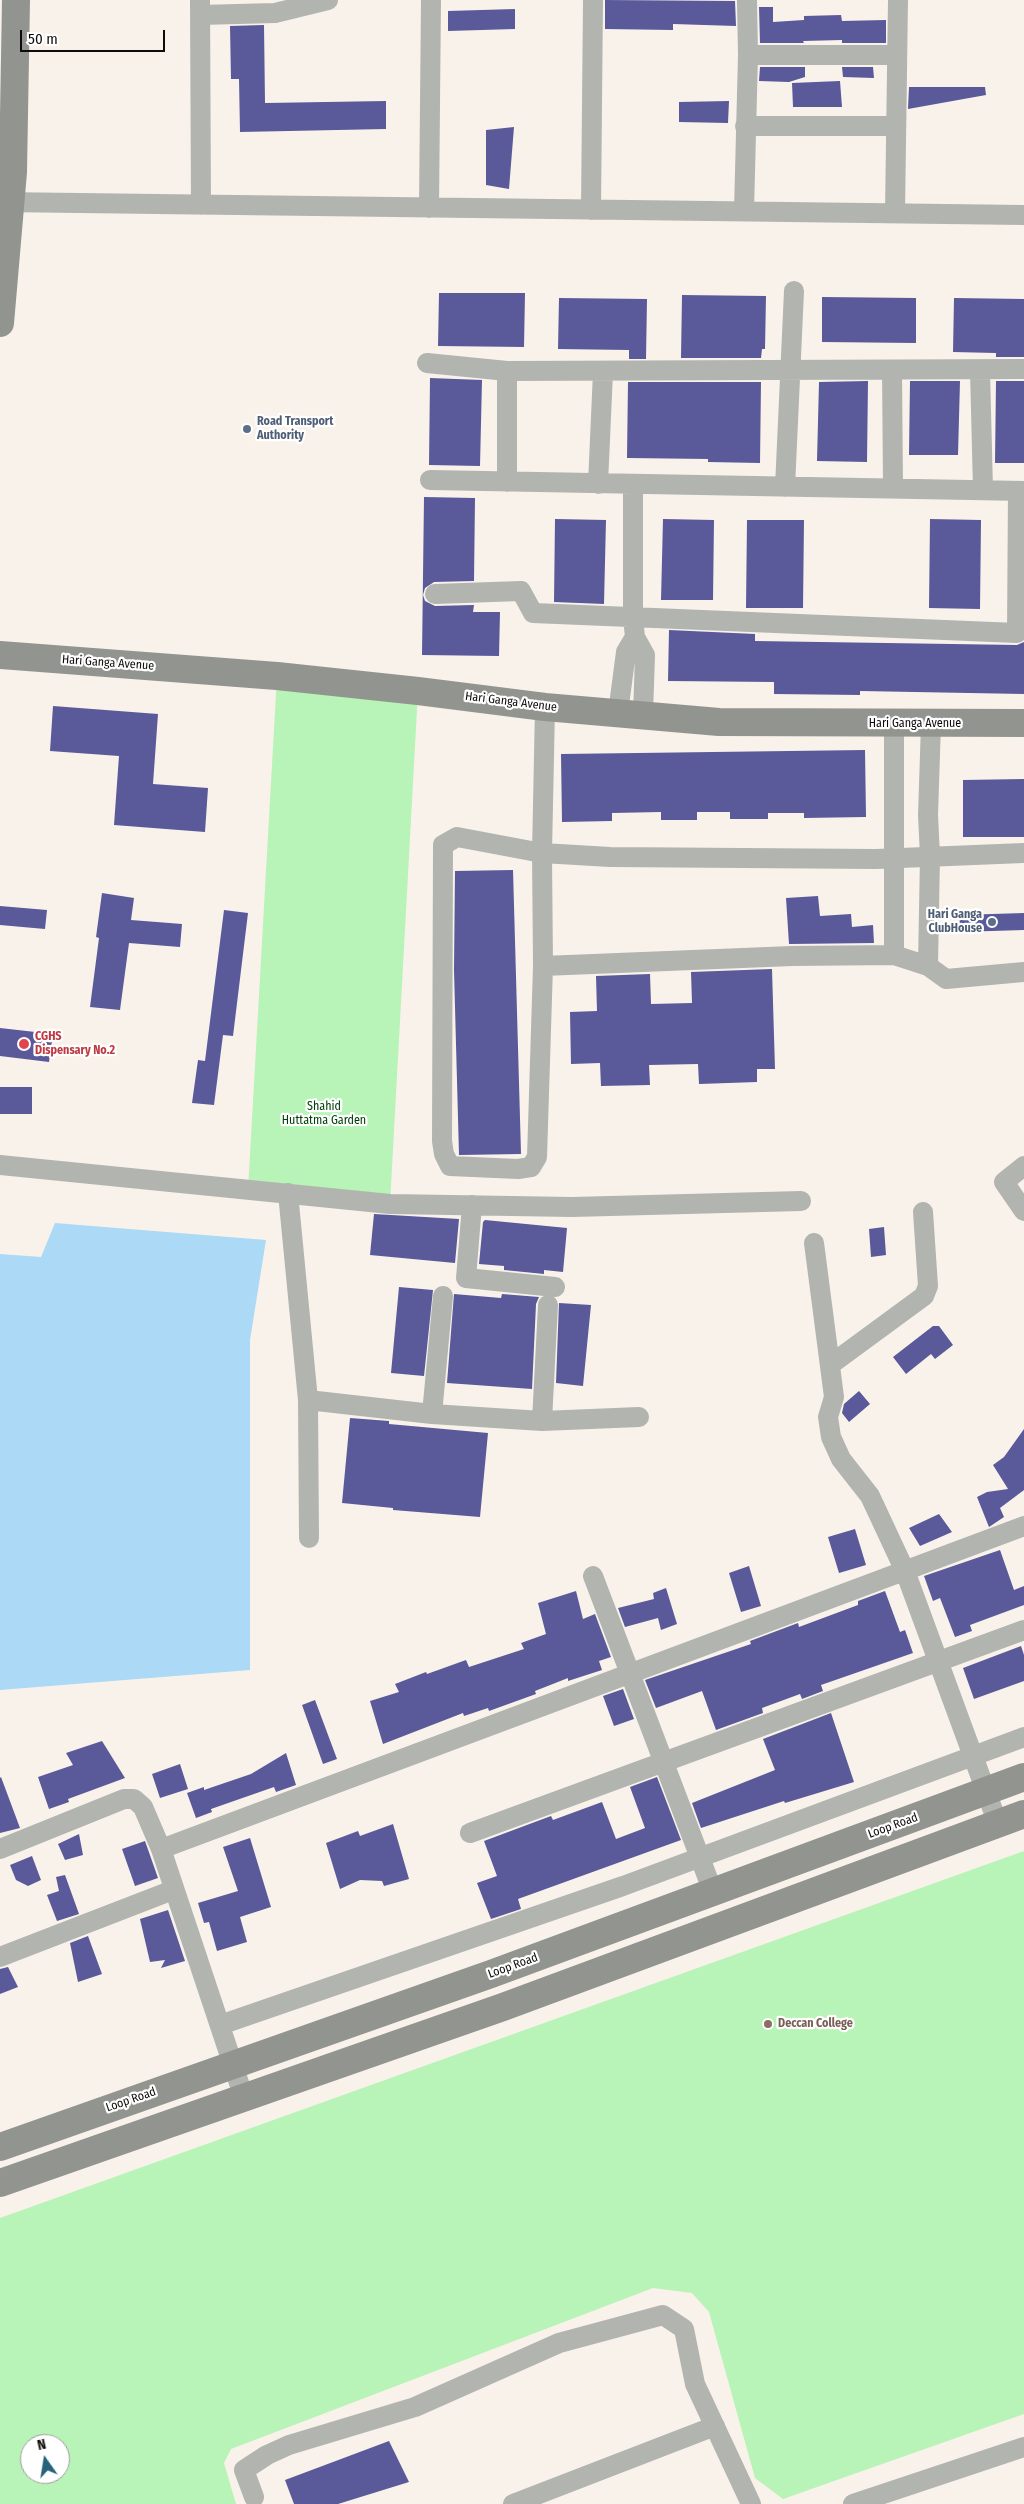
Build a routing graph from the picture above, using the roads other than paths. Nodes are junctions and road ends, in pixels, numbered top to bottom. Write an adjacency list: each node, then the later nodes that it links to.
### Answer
1 (16, 0): 12 (main road)
2 (328, 0): 7 (street)
3 (430, 0): 14 (street)
4 (593, 0): 15 (street)
5 (747, 0): 8 (street)
6 (898, 0): 9 (street)
7 (200, 7): 13 (street)
8 (748, 54): 9 (street); 10 (street)
9 (897, 55): 11 (street)
10 (745, 126): 11 (street); 16 (street)
11 (896, 126): 17 (street)
12 (5, 202): 13 (street); 20 (main road)
13 (201, 205): 14 (street)
14 (429, 208): 15 (street)
15 (591, 210): 16 (street)
16 (744, 211): 17 (street)
17 (895, 213): 18 (street)
18 (1024, 215)
19 (794, 291): 26 (street)
20 (0, 323)
21 (427, 363): 25 (street)
22 (892, 370): 23 (street); 26 (street); 33 (street)
23 (980, 370): 24 (street); 34 (street)
24 (1024, 370)
25 (507, 371): 27 (street); 29 (street)
26 (790, 371): 27 (street); 32 (street)
27 (603, 372): 30 (street)
28 (430, 480): 29 (street)
29 (507, 482): 30 (street)
30 (598, 484): 31 (street)
31 (633, 484): 32 (street); 37 (street)
32 (786, 487): 33 (street)
33 (893, 488): 34 (street)
34 (983, 490): 35 (street)
35 (1021, 491): 38 (street)
36 (435, 594): 37 (street)
37 (633, 618): 38 (street); 41 (street)
38 (1021, 633)
39 (0, 655): 40 (main road, Hari Ganga Avenue)
40 (545, 707): 41 (main road, Hari Ganga Avenue); 45 (street)
41 (630, 714): 43 (main road, Hari Ganga Avenue)
42 (1024, 723): 44 (main road, Hari Ganga Avenue)
43 (894, 724): 44 (main road, Hari Ganga Avenue); 48 (street)
44 (931, 724): 47 (street)
45 (542, 853): 48 (street); 50 (street); 50 (street)
46 (1024, 853): 47 (street)
47 (930, 856): 48 (street); 51 (street)
48 (895, 858): 49 (street)
49 (894, 955): 50 (street); 51 (street)
50 (543, 966)
51 (928, 966): 52 (street)
52 (1024, 972)
53 (0, 1165): 55 (street)
54 (1024, 1166): 58 (street)
55 (288, 1193): 57 (street); 63 (street)
56 (801, 1201): 57 (street)
57 (472, 1205): 66 (street)
58 (1024, 1210)
59 (923, 1212): 62 (street)
60 (814, 1243): 62 (street)
61 (443, 1296): 64 (street)
62 (830, 1365): 69 (street)
63 (308, 1400): 64 (street); 68 (street)
64 (432, 1414): 66 (street)
65 (639, 1416): 66 (street)
66 (542, 1422)
67 (1024, 1526): 69 (street)
68 (310, 1538)
69 (905, 1571): 72 (street); 73 (street)
70 (593, 1576): 73 (street)
71 (1024, 1630): 72 (street)
72 (939, 1662): 75 (street); 76 (street)
73 (631, 1674): 76 (street); 83 (street)
74 (1024, 1737): 75 (street)
75 (973, 1756): 78 (street); 84 (street)
76 (663, 1763): 81 (street); 84 (street)
77 (1024, 1777): 78 (main road, Loop Road)
78 (986, 1791): 80 (street); 86 (main road, Loop Road)
79 (1024, 1814): 80 (main road)
80 (998, 1824): 90 (main road)
81 (470, 1833)
82 (0, 1848): 83 (street)
83 (161, 1850): 85 (street)
84 (700, 1856): 86 (street); 88 (street)
85 (173, 1890): 87 (street); 88 (street)
86 (714, 1892): 89 (main road, Loop Road)
87 (0, 1957)
88 (220, 2025): 89 (street)
89 (234, 2065): 90 (street); 91 (main road, Loop Road)
90 (244, 2098): 92 (main road)
91 (0, 2147)
92 (0, 2183)
93 (715, 2426): 95 (street); 96 (street); 97 (street)
94 (1024, 2447): 98 (street)
95 (254, 2497)
96 (513, 2504)
97 (751, 2504)
98 (853, 2504)

